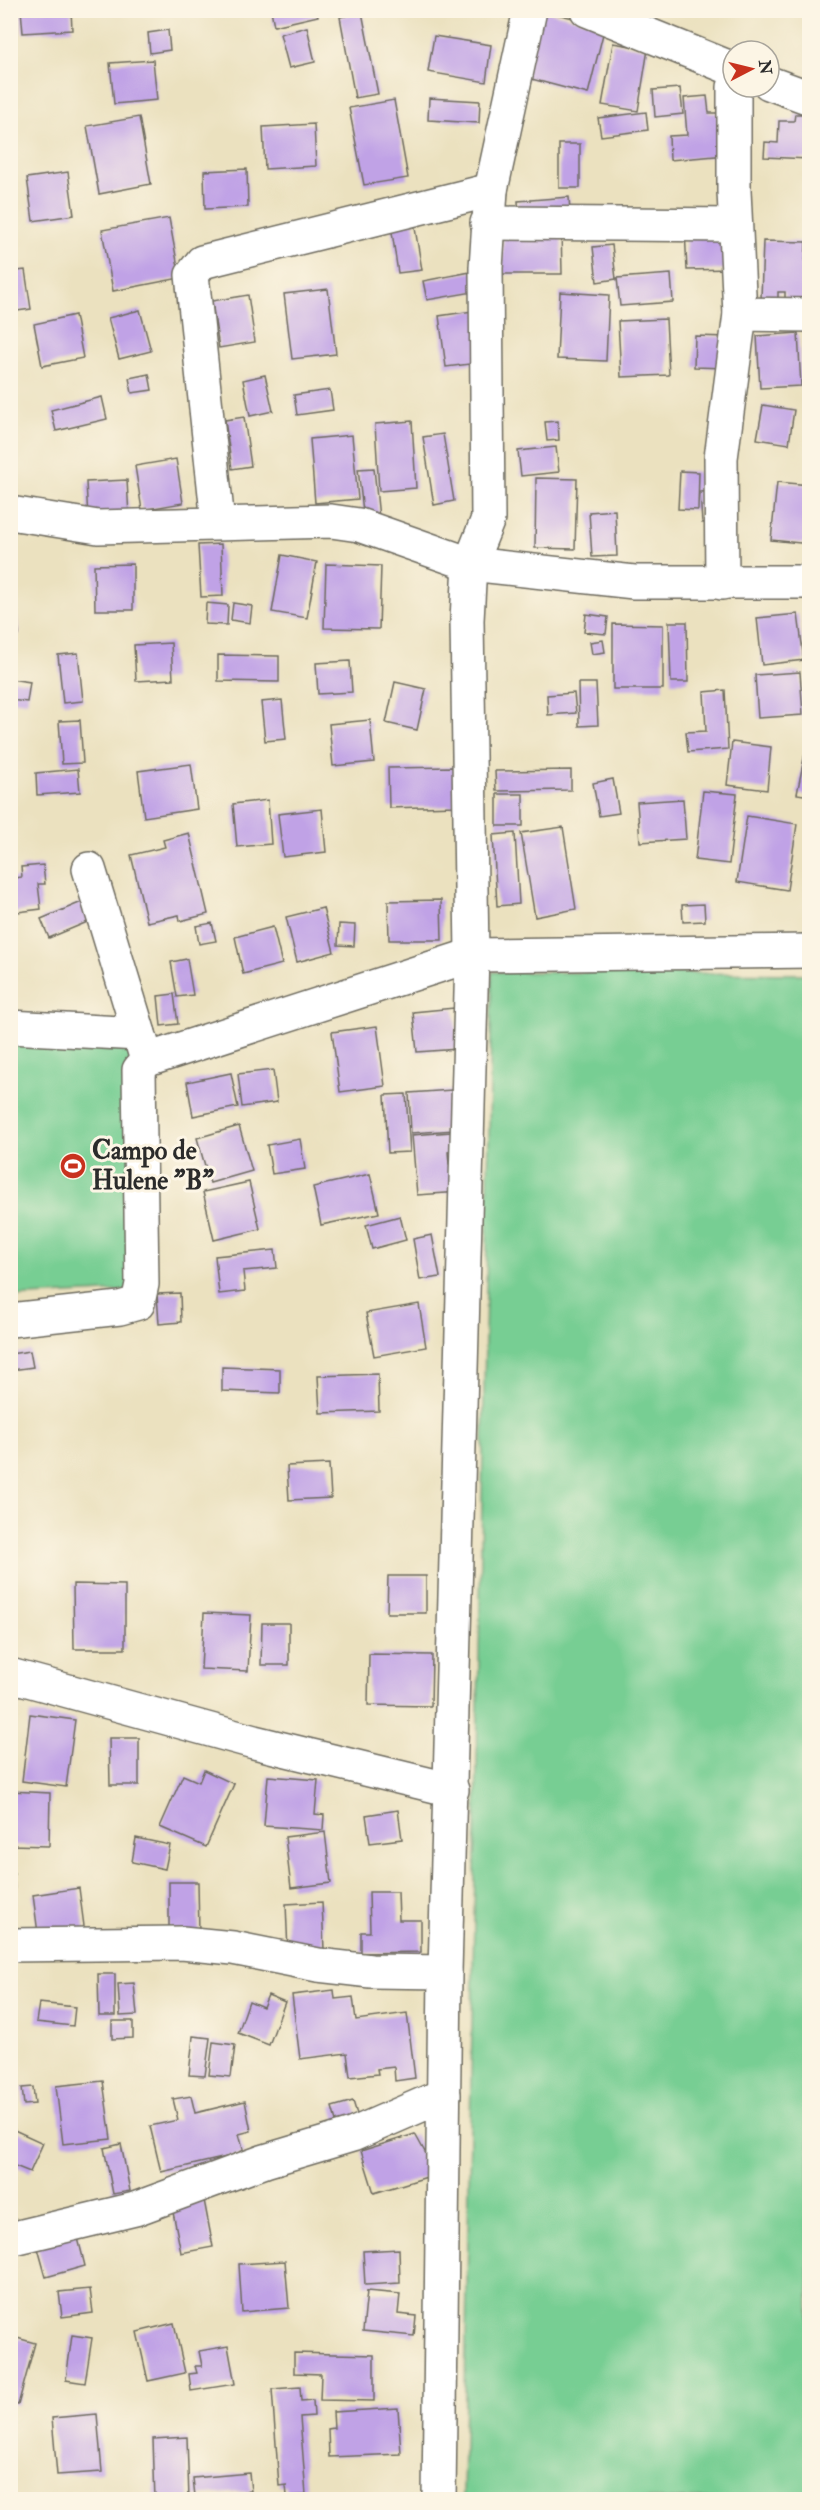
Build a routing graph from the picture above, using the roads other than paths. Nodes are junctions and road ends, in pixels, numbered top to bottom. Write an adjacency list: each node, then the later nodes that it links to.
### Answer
1 (530, 10): 7 (street)
2 (587, 10): 3 (street)
3 (721, 64)
4 (781, 87): 5 (street)
5 (810, 98)
6 (734, 99): 9 (street)
7 (490, 190): 8 (street); 13 (street)
8 (487, 223): 9 (street); 14 (street)
9 (735, 225): 10 (street)
10 (740, 314): 11 (street); 16 (street)
11 (810, 315)
12 (10, 513): 13 (street)
13 (218, 523): 14 (street)
14 (470, 564): 16 (street); 19 (street)
15 (810, 582): 16 (street)
16 (722, 583)
17 (89, 869): 21 (street)
18 (810, 951): 19 (street)
19 (472, 955): 21 (street); 24 (street)
20 (10, 1028): 21 (street)
21 (143, 1047): 22 (street)
22 (10, 1320)
23 (10, 1675): 24 (street)
24 (452, 1790): 26 (street)
25 (10, 1945): 26 (street)
26 (445, 1972): 27 (street)
27 (444, 2095): 28 (street); 29 (street)
28 (10, 2239)
29 (438, 2499)

